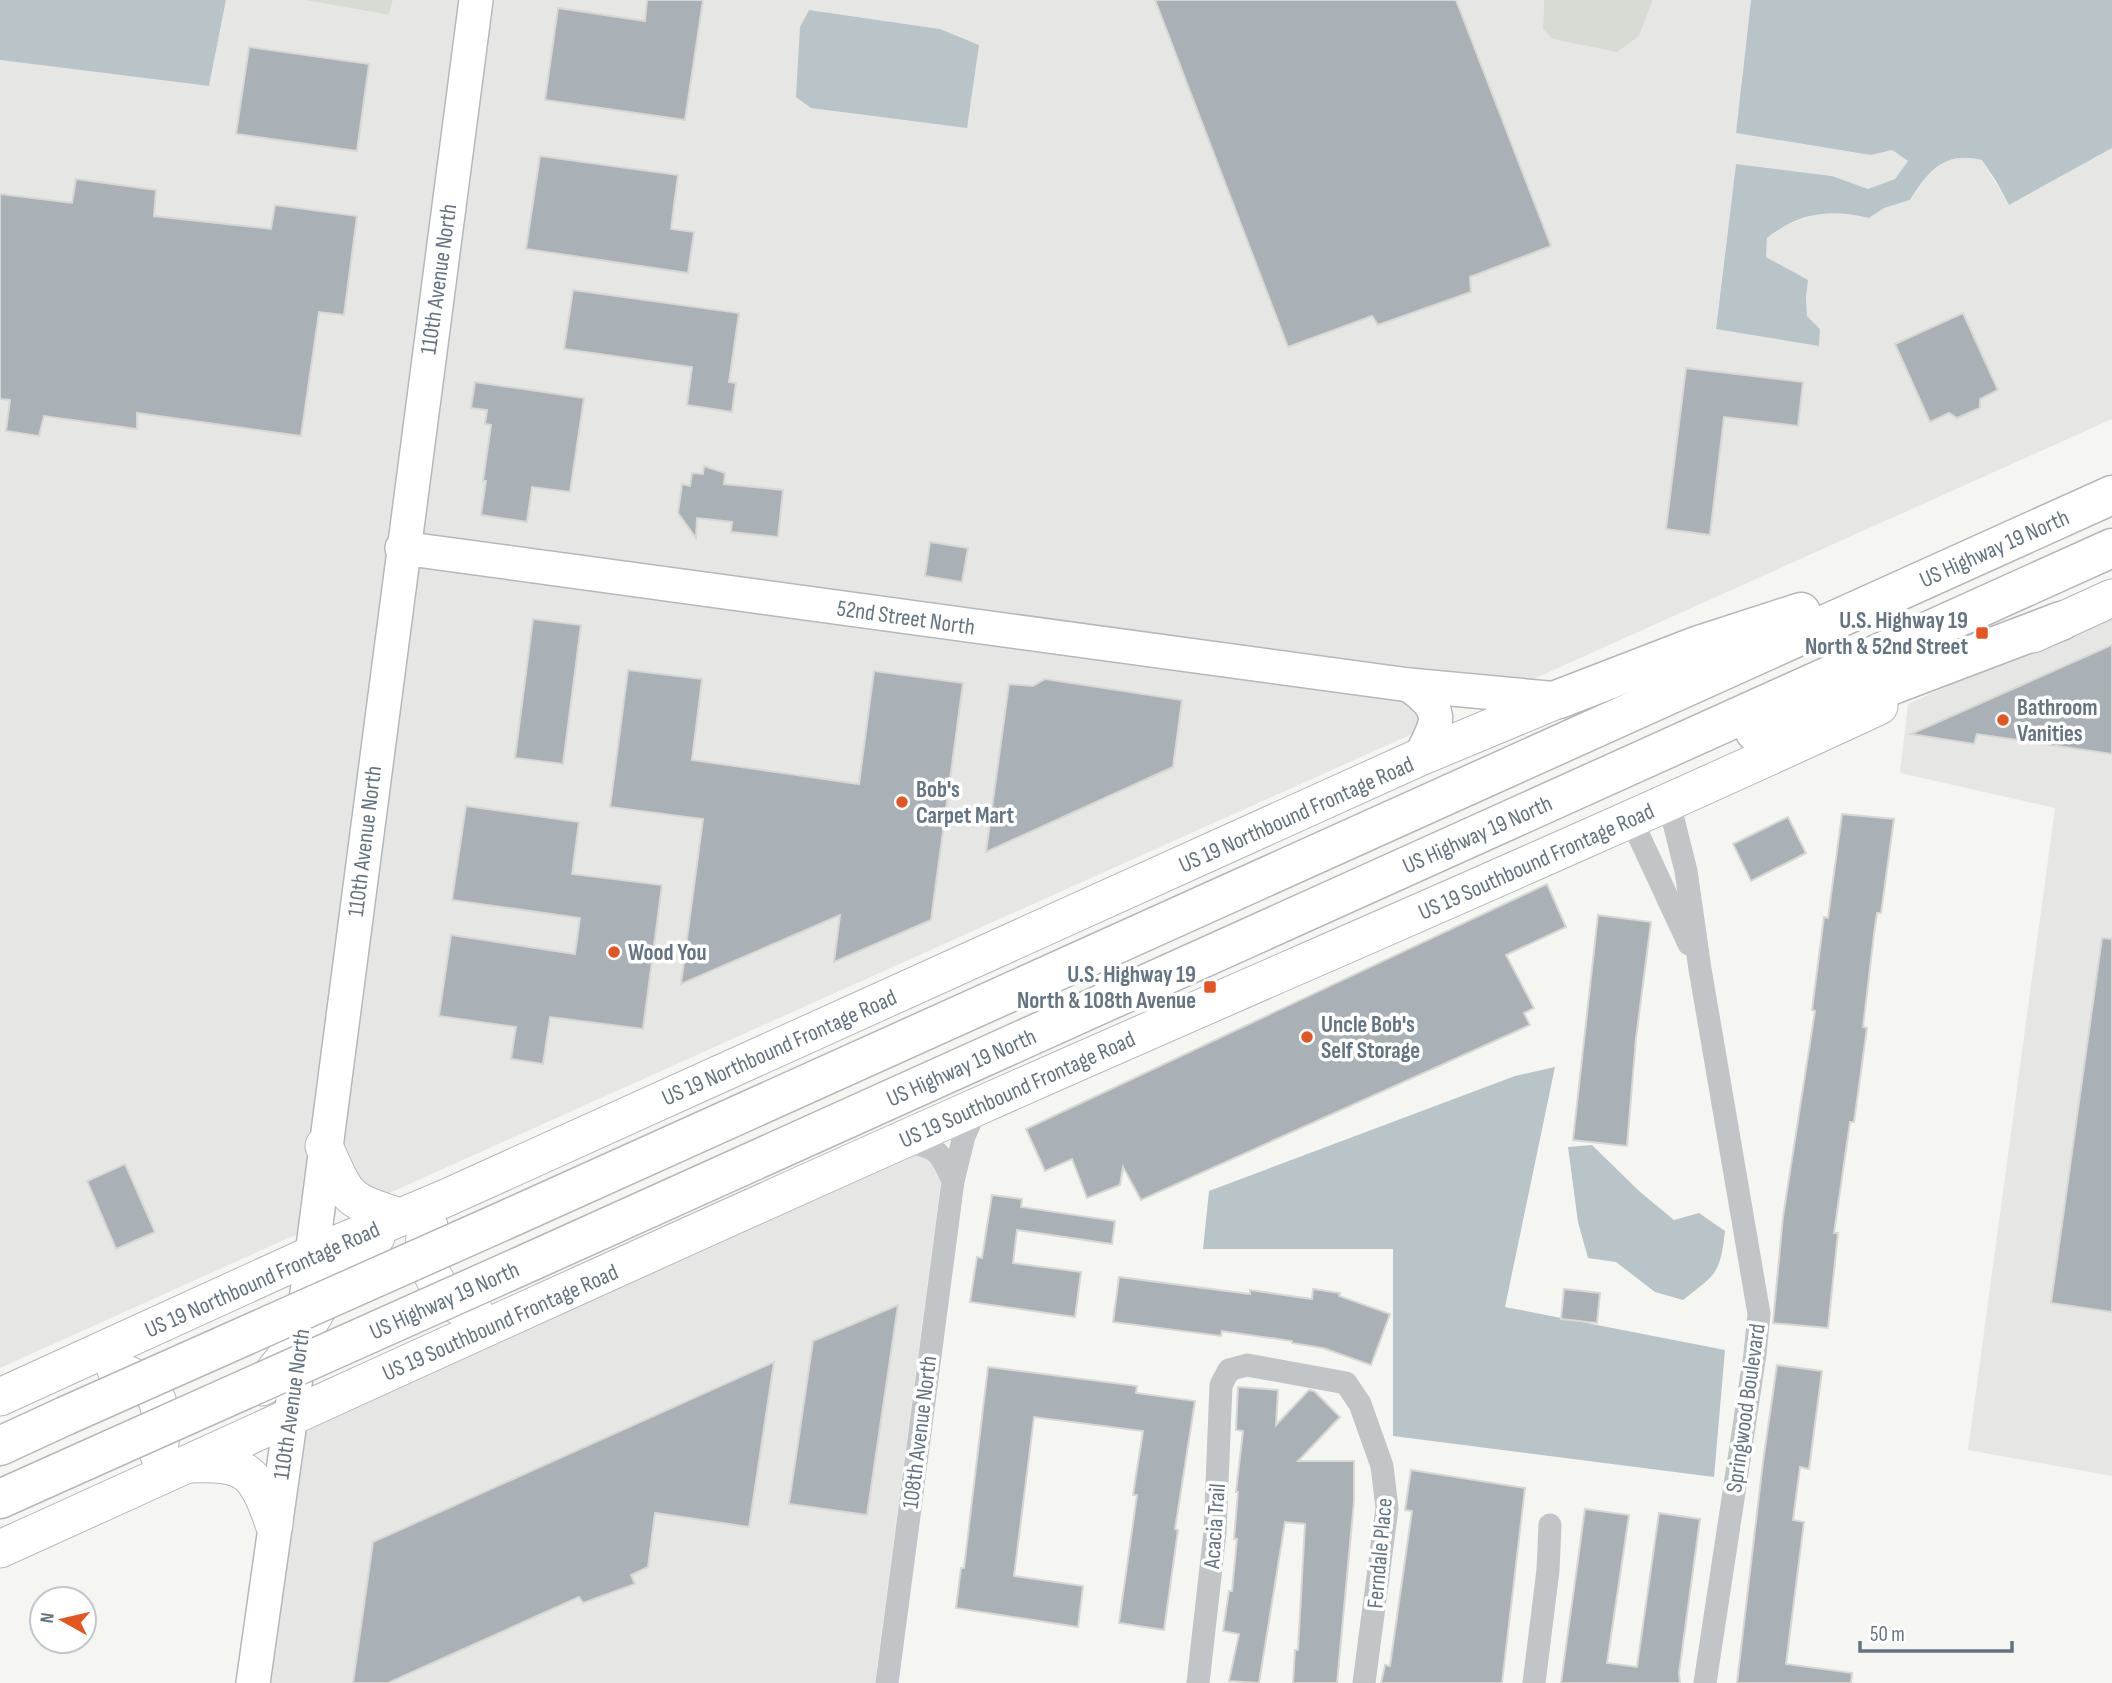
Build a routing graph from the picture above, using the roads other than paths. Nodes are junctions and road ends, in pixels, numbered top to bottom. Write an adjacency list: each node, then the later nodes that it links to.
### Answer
1 (475, 0): 3 (street, 110th Avenue North)
2 (2112, 495): 5 (highway, US Highway 19 North)
3 (402, 548): 8 (street, 52nd Street North); 17 (street, 110th Avenue North)
4 (2112, 548): 11 (highway, US Highway 19 North)
5 (1992, 549): 9 (highway); 30 (highway, US Highway 19 North, bridge)
6 (2112, 598): 7 (main road, US 19 Southbound Frontage Road)
7 (2061, 621): 11 (highway); 12 (main road, US 19 Southbound Frontage Road)
8 (1409, 685): 9 (street, 52nd Street North); 10 (street)
9 (1559, 699): 10 (main road, US 19 Northbound Frontage Road)
10 (1420, 757): 19 (main road, US 19 Northbound Frontage Road)
11 (1558, 798): 33 (highway, US Highway 19 North, bridge)
12 (1669, 803): 13 (main road, US 19 Southbound Frontage Road); 14 (street, Springwood Boulevard)
13 (1631, 819): 14 (street, Springwood Boulevard); 15 (main road, US 19 Southbound Frontage Road)
14 (1700, 969): 42 (street, Springwood Boulevard)
15 (977, 1107): 16 (main road, US 19 Southbound Frontage Road); 18 (street, 108th Avenue North)
16 (901, 1141): 18 (street); 22 (main road, US 19 Southbound Frontage Road)
17 (324, 1146): 20 (main road); 21 (street, 110th Avenue North)
18 (953, 1181): 38 (street, 108th Avenue North)
19 (446, 1198): 20 (main road, US 19 Northbound Frontage Road); 22 (main road)
20 (400, 1217): 21 (main road, US 19 Northbound Frontage Road); 24 (main road)
21 (311, 1255): 23 (main road, US 19 Northbound Frontage Road); 24 (street, 110th Avenue North)
22 (544, 1303): 25 (main road, US 19 Southbound Frontage Road)
23 (168, 1322): 24 (main road); 26 (main road, US 19 Northbound Frontage Road)
24 (301, 1336): 25 (main road); 29 (street, 110th Avenue North); 31 (main road)
25 (427, 1355): 29 (main road, US 19 Southbound Frontage Road)
26 (65, 1368): 28 (main road, US 19 Northbound Frontage Road); 32 (main road)
27 (1228, 1370): 39 (street, Acacia Trail); 40 (street, Ferndale Place)
28 (0, 1397)
29 (291, 1415): 31 (main road, US 19 Southbound Frontage Road); 34 (street, 110th Avenue North)
30 (0, 1446)
31 (184, 1464): 32 (main road, US 19 Southbound Frontage Road); 34 (main road)
32 (144, 1484): 36 (main road, US 19 Southbound Frontage Road)
33 (0, 1499)
34 (274, 1524): 37 (street, 110th Avenue North)
35 (1550, 1525): 41 (street)
36 (0, 1549)
37 (253, 1683)
38 (887, 1683)
39 (1198, 1683)
40 (1364, 1683)
41 (1534, 1683)
42 (1705, 1683)

